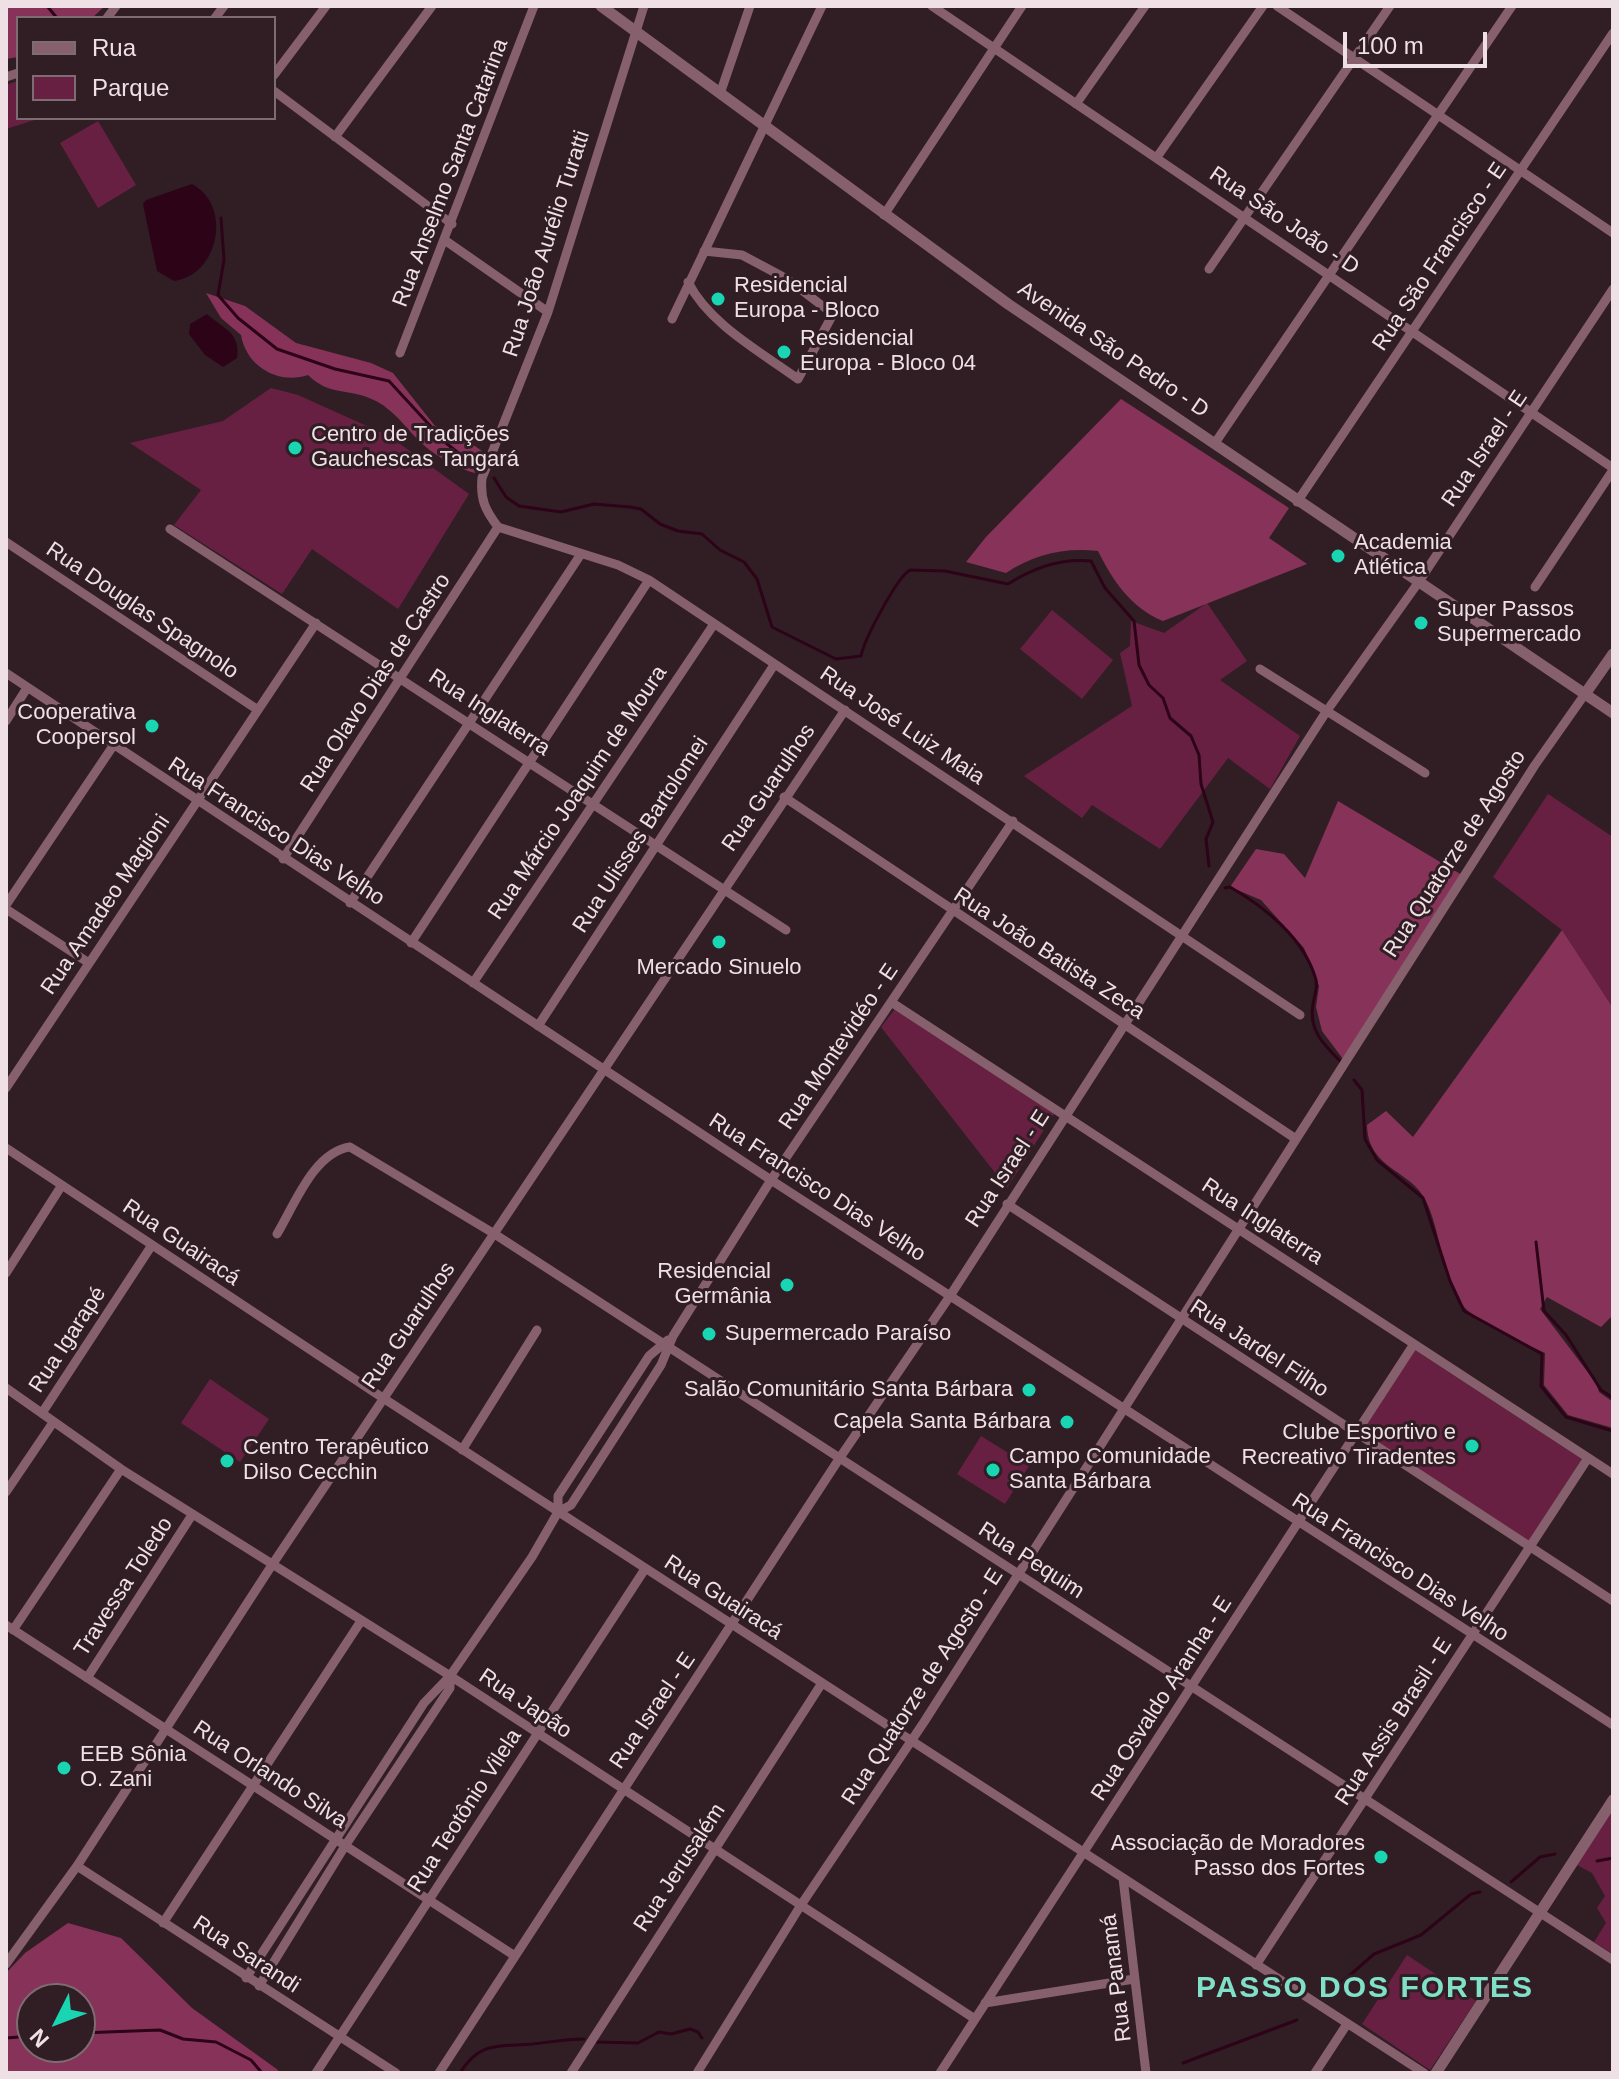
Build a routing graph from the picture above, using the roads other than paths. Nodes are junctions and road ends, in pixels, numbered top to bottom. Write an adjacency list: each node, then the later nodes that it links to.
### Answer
1 (326, 6): 19 (street)
2 (432, 6): 25 (street)
3 (534, 6): 30 (street, Rua Anselmo Santa Catarina)
4 (601, 6): 15 (street, Avenida São Pedro - D)
5 (644, 6): 15 (street, Rua João Aurélio Turatti)
6 (750, 6): 20 (street)
7 (822, 6): 24 (street)
8 (932, 6): 17 (street, Rua São João - D)
9 (1022, 6): 17 (street)
10 (1145, 6): 22 (street)
11 (1263, 6): 26 (street)
12 (1277, 6): 18 (street)
13 (1390, 6): 18 (street)
14 (1512, 6): 23 (street)
15 (636, 30): 20 (street, Avenida São Pedro - D); 38 (street, Rua João Aurélio Turatti)
16 (1613, 33): 27 (street, Rua São Francisco - E)
17 (994, 48): 22 (street, Rua São João - D); 28 (street)
18 (1356, 58): 23 (street); 29 (street)
19 (276, 72)
20 (721, 91): 24 (street, Avenida São Pedro - D)
21 (276, 93): 25 (street)
22 (1076, 104): 26 (street, Rua São João - D)
23 (1438, 113): 27 (street); 35 (street)
24 (763, 125): 28 (street, Avenida São Pedro - D); 33 (street)
25 (335, 137): 30 (street)
26 (1157, 157): 29 (street, Rua São João - D)
27 (1521, 169): 31 (street); 40 (street, Rua São Francisco - E)
28 (884, 215): 43 (street, Avenida São Pedro - D)
29 (1244, 216): 34 (street); 35 (street, Rua São João - D)
30 (452, 224): 32 (street, Rua Anselmo Santa Catarina)
31 (1613, 233)
32 (446, 241): 38 (street); 41 (street, Rua Anselmo Santa Catarina)
33 (704, 251): 36 (street); 36 (street)
34 (1209, 269)
35 (1332, 276): 40 (street, Rua São João - D); 43 (street)
36 (688, 282): 39 (street)
37 (1613, 289): 42 (street, Rua Israel - E)
38 (548, 312): 46 (street, Rua João Aurélio Turatti)
39 (672, 319)
40 (1412, 332): 42 (street, Rua São João - D); 45 (street, Rua São Francisco - E)
41 (400, 353)
42 (1531, 413): 44 (street, Rua São João - D); 51 (street, Rua Israel - E)
43 (1215, 443): 45 (street, Avenida São Pedro - D)
44 (1613, 469): 52 (street)
45 (1297, 502): 51 (street, Avenida São Pedro - D)
46 (498, 527): 49 (street, Rua José Luiz Maia); 59 (street, Rua Olavo Dias de Castro)
47 (170, 529): 53 (street, Rua Inglaterra)
48 (6, 542): 62 (street, Rua Douglas Spagnolo)
49 (581, 554): 50 (street, Rua José Luiz Maia); 67 (street)
50 (649, 580): 54 (street, Rua José Luiz Maia); 69 (street)
51 (1418, 583): 61 (street, Avenida São Pedro - D); 64 (street, Rua Israel - E)
52 (1535, 587)
53 (316, 623): 59 (street, Rua Inglaterra); 62 (street, Rua Amadeo Magioni)
54 (714, 624): 56 (street, Rua José Luiz Maia); 73 (street, Rua Márcio Joaquim de Moura)
55 (1613, 654): 61 (street, Rua Quatorze de Agosto)
56 (774, 665): 63 (street, Rua José Luiz Maia); 75 (street, Rua Ulisses Bartolomei)
57 (1260, 669): 64 (street)
58 (6, 673): 60 (street, Rua Francisco Dias Velho)
59 (403, 677): 67 (street, Rua Inglaterra); 76 (street, Rua Olavo Dias de Castro)
60 (27, 688): 66 (street); 68 (street, Rua Francisco Dias Velho)
61 (1585, 694): 65 (street, Avenida São Pedro - D); 91 (street, Rua Quatorze de Agosto)
62 (258, 710): 72 (street, Rua Amadeo Magioni)
63 (845, 710): 71 (street, Rua Guarulhos); 74 (street, Rua José Luiz Maia)
64 (1326, 712): 70 (street); 82 (street, Rua Israel - E)
65 (1613, 713)
66 (6, 721)
67 (470, 722): 69 (street, Rua Inglaterra); 78 (street)
68 (113, 746): 72 (street, Rua Francisco Dias Velho); 79 (street)
69 (530, 762): 73 (street, Rua Inglaterra); 83 (street)
70 (1425, 773)
71 (784, 797): 77 (street, Rua Guarulhos); 80 (street, Rua João Batista Zeca)
72 (197, 802): 76 (street, Rua Francisco Dias Velho); 84 (street, Rua Amadeo Magioni)
73 (593, 803): 75 (street, Rua Inglaterra); 85 (street, Rua Márcio Joaquim de Moura)
74 (1013, 821): 80 (street, Rua Montevidéo - E); 82 (street, Rua José Luiz Maia)
75 (656, 845): 77 (street, Rua Inglaterra); 89 (street, Rua Ulisses Bartolomei)
76 (283, 859): 78 (street, Rua Francisco Dias Velho)
77 (723, 887): 81 (street, Rua Inglaterra); 90 (street, Rua Guarulhos)
78 (350, 903): 83 (street, Rua Francisco Dias Velho)
79 (6, 907): 84 (street)
80 (952, 911): 86 (street, Rua Montevidéo - E); 88 (street, Rua João Batista Zeca)
81 (786, 930)
82 (1182, 934): 87 (street, Rua José Luiz Maia); 88 (street, Rua Israel - E)
83 (411, 943): 85 (street, Rua Francisco Dias Velho)
84 (89, 963): 92 (street, Rua Amadeo Magioni)
85 (473, 983): 89 (street, Rua Francisco Dias Velho)
86 (891, 1002): 93 (street, Rua Inglaterra); 96 (street, Rua Montevidéo - E)
87 (1300, 1015)
88 (1124, 1025): 93 (street, Rua Israel - E); 94 (street, Rua João Batista Zeca)
89 (538, 1026): 90 (street, Rua Francisco Dias Velho)
90 (605, 1069): 96 (street, Rua Francisco Dias Velho); 100 (street, Rua Guarulhos)
91 (1335, 1078): 94 (street, Rua Quatorze de Agosto - E)
92 (6, 1088)
93 (1065, 1114): 98 (street, Rua Israel - E); 99 (street, Rua Inglaterra)
94 (1296, 1139): 99 (street, Rua Quatorze de Agosto - E)
95 (6, 1148): 97 (street, Rua Guairacá)
96 (771, 1180): 104 (street, Rua Francisco Dias Velho); 108 (street, Rua Montevidéo - E)
97 (62, 1185): 102 (street, Rua Guairacá); 103 (street)
98 (1007, 1204): 104 (street, Rua Israel - E); 105 (street, Rua Jardel Filho)
99 (1239, 1228): 105 (street, Rua Quatorze de Agosto - E); 107 (street, Rua Inglaterra)
100 (493, 1233): 101 (street, Rua Pequim); 108 (street, Rua Pequim); 110 (street, Rua Guarulhos)
101 (277, 1234)
102 (152, 1245): 110 (street, Rua Guairacá); 112 (street, Rua Igarapé)
103 (6, 1273)
104 (950, 1296): 111 (street, Rua Francisco Dias Velho); 117 (street, Rua Israel - E)
105 (1181, 1320): 111 (street, Rua Quatorze de Agosto - E); 114 (street, Rua Jardel Filho)
106 (537, 1330): 115 (street)
107 (1414, 1344): 114 (street, Rua Osvaldo Aranha - E); 116 (street, Rua Inglaterra)
108 (667, 1346): 117 (street, Rua Pequim); 121 (street, Rua Montevidéo - E); 121 (street, Rua Montevidéo - E)
109 (6, 1388): 112 (street)
110 (383, 1398): 115 (street, Rua Guairacá); 125 (street, Rua Guarulhos)
111 (1123, 1410): 123 (street, Rua Francisco Dias Velho); 127 (street, Rua Quatorze de Agosto - E)
112 (42, 1413): 113 (street, Rua Igarapé)
113 (52, 1424): 118 (street, Rua Japão); 120 (street, Rua Igarapé)
114 (1355, 1434): 123 (street, Rua Osvaldo Aranha - E); 124 (street, Rua Jardel Filho)
115 (462, 1450): 121 (street, Rua Guairacá)
116 (1588, 1458): 119 (street, Rua Inglaterra); 124 (street, Rua Assis Brasil - E)
117 (839, 1459): 127 (street, Rua Pequim); 130 (street, Rua Israel - E)
118 (121, 1469): 122 (street, Rua Japão); 131 (street)
119 (1613, 1474)
120 (6, 1492)
121 (558, 1512): 126 (street, Rua Guairacá); 133 (street, Rua Montevidéo - E)
122 (192, 1515): 125 (street, Rua Japão); 134 (street, Travessa Toledo)
123 (1297, 1523): 132 (street, Rua Francisco Dias Velho); 136 (street, Rua Osvaldo Aranha - E)
124 (1530, 1547): 128 (street, Rua Jardel Filho); 132 (street, Rua Assis Brasil - E)
125 (272, 1565): 129 (street, Rua Japão); 138 (street, Rua Guarulhos)
126 (645, 1569): 130 (street, Rua Guairacá); 139 (street, Rua Teotônio Vilela)
127 (1018, 1574): 136 (street, Rua Pequim); 140 (street, Rua Quatorze de Agosto - E)
128 (1613, 1601)
129 (361, 1621): 133 (street, Rua Japão); 141 (street)
130 (732, 1625): 135 (street, Rua Guairacá); 142 (street, Rua Israel - E)
131 (10, 1628): 134 (street, Rua Orlando Silva)
132 (1472, 1636): 137 (street, Rua Francisco Dias Velho); 143 (street, Rua Assis Brasil - E)
133 (450, 1676): 139 (street, Rua Japão); 145 (street, Rua Montevidéo - E); 146 (street, Rua Montevidéo - E)
134 (87, 1678): 138 (street, Rua Orlando Silva)
135 (822, 1683): 140 (street, Rua Guairacá); 147 (street, Rua Jerusalém)
136 (1191, 1687): 143 (street, Rua Pequim); 148 (street, Rua Osvaldo Aranha - E)
137 (1613, 1725)
138 (166, 1729): 141 (street, Rua Orlando Silva); 149 (street, Rua Guarulhos)
139 (536, 1734): 142 (street, Rua Japão); 151 (street, Rua Teotônio Vilela)
140 (911, 1741): 148 (street, Rua Guairacá); 152 (street, Rua Quatorze de Agosto - E)
141 (253, 1786): 145 (street, Rua Orlando Silva); 154 (street)
142 (622, 1789): 147 (street, Rua Japão); 155 (street, Rua Israel - E)
143 (1365, 1799): 153 (street, Rua Pequim); 158 (street, Rua Assis Brasil - E)
144 (1613, 1800): 153 (street)
145 (336, 1839): 146 (street, Rua Orlando Silva); 159 (street, Rua Montevidéo - E)
146 (345, 1846): 151 (street, Rua Orlando Silva); 161 (street, Rua Montevidéo - E)
147 (713, 1849): 152 (street, Rua Japão); 169 (street, Rua Jerusalém)
148 (1083, 1852): 150 (street, Rua Guairacá); 162 (street, Rua Osvaldo Aranha - E)
149 (77, 1866): 154 (street, Rua Sarandi); 157 (street, Rua Guarulhos)
150 (1123, 1878): 158 (street, Rua Guairacá); 160 (street, Rua Panamá)
151 (429, 1900): 155 (street, Rua Orlando Silva); 165 (street, Rua Teotônio Vilela)
152 (801, 1905): 163 (street, Rua Japão); 170 (street, Rua Quatorze de Agosto - E)
153 (1540, 1913): 156 (street, Rua Pequim); 175 (street)
154 (163, 1923): 159 (street, Rua Sarandi)
155 (515, 1956): 168 (street, Rua Israel - E)
156 (1613, 1960)
157 (6, 1964)
158 (1256, 1965): 164 (street, Rua Guairacá)
159 (246, 1978): 161 (street, Rua Sarandi)
160 (1134, 1979): 162 (street); 172 (street, Rua Panamá)
161 (259, 1986): 165 (street, Rua Sarandi)
162 (985, 2003): 163 (street, Rua Osvaldo Aranha - E)
163 (975, 2019): 171 (street, Rua Osvaldo Aranha - E)
164 (1347, 2024): 173 (street); 174 (street, Rua Guairacá)
165 (338, 2037): 166 (street, Rua Teotônio Vilela); 167 (street, Rua Sarandi)
166 (316, 2073)
167 (396, 2073)
168 (439, 2073)
169 (571, 2073)
170 (697, 2073)
171 (940, 2073)
172 (1146, 2073)
173 (1315, 2073)
174 (1424, 2073)
175 (1436, 2073)

